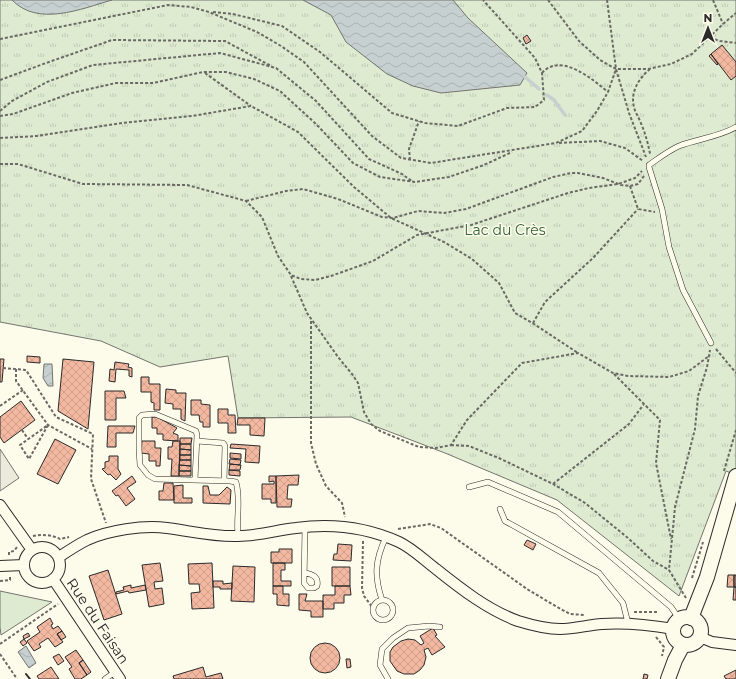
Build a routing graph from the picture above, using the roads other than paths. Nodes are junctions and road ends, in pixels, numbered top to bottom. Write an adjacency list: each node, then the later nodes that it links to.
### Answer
1 (736, 127): 2 (lane)
2 (711, 343)
3 (197, 441): 5 (lane); 5 (lane); 6 (lane)
4 (736, 476): 20 (street)
5 (195, 480): 6 (lane)
6 (224, 481): 11 (lane)
7 (469, 487): 20 (lane)
8 (0, 504): 13 (street)
9 (500, 509): 21 (lane)
10 (305, 527): 11 (street); 12 (street); 17 (lane)
11 (238, 536): 14 (street)
12 (386, 537): 19 (lane); 21 (street)
13 (32, 550): 14 (street); 15 (street)
14 (59, 557): 18 (street)
15 (24, 565): 16 (street); 18 (street)
16 (5, 566)
17 (304, 573)
18 (54, 579): 26 (street, Rue du Faisan)
19 (382, 600): 19 (lane)
20 (682, 622): 21 (street); 23 (street); 24 (street)
21 (628, 623)
22 (440, 627): 28 (lane)
23 (700, 637): 24 (street); 25 (street)
24 (683, 645): 29 (street)
25 (736, 645)
26 (118, 676): 27 (lane)
27 (105, 679)
28 (388, 679)
29 (668, 679)

